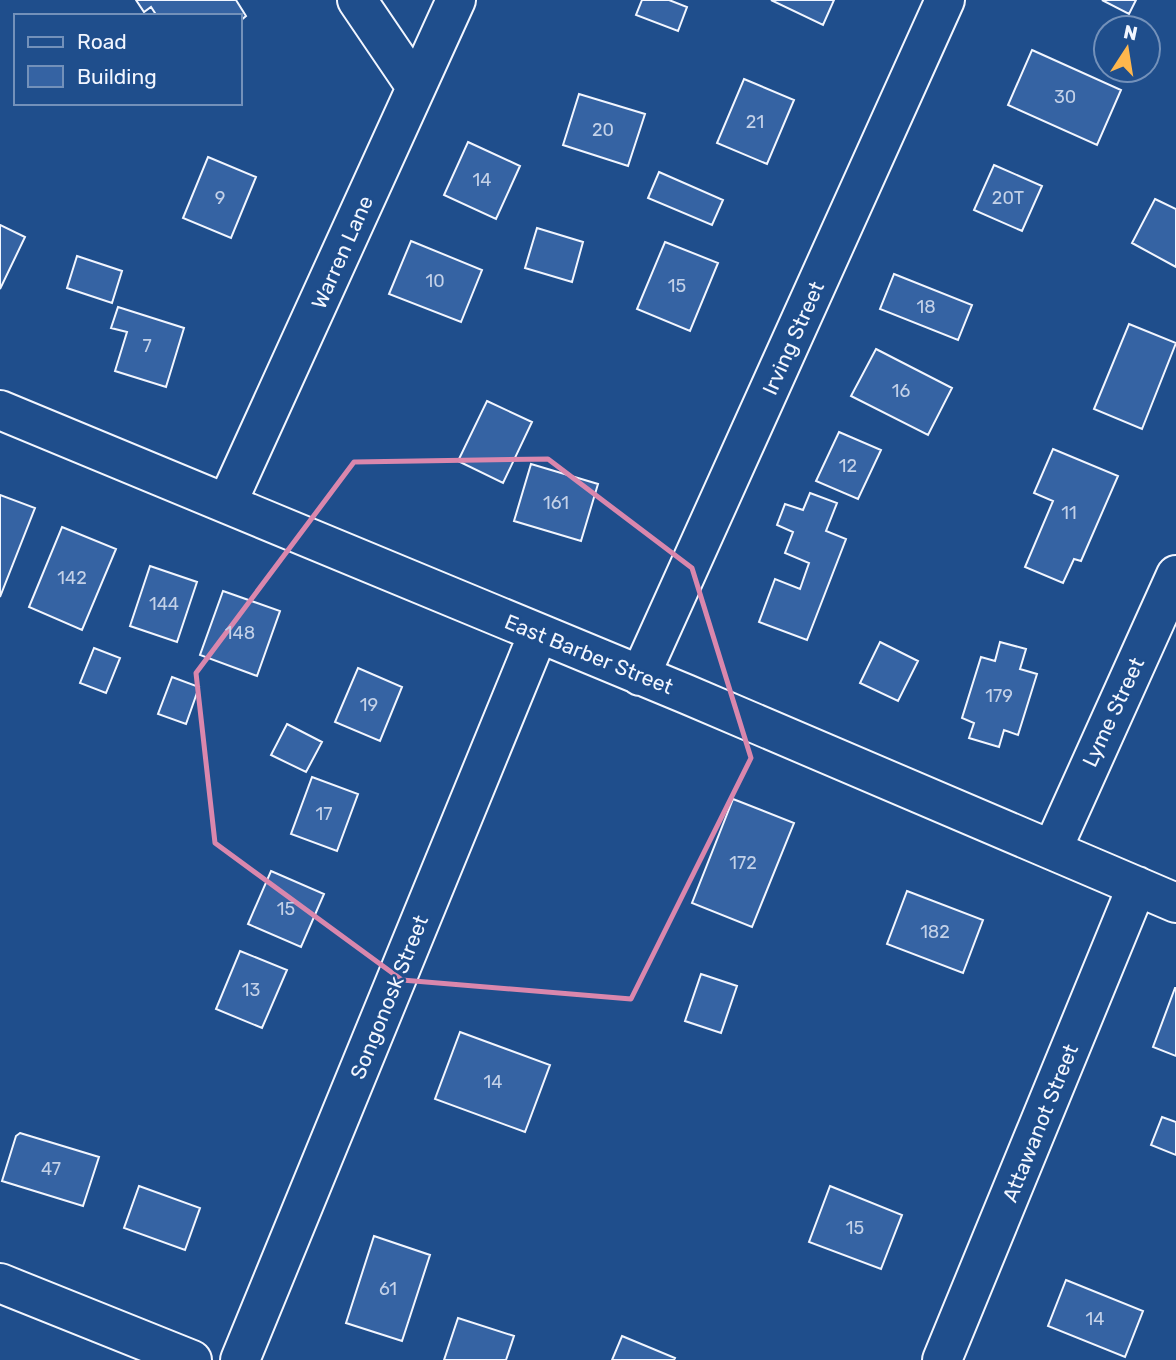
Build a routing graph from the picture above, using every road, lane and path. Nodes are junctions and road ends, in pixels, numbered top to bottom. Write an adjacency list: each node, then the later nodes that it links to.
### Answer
1 (357, 0): 4 (street)
2 (456, 0): 4 (street, Warren Lane)
3 (945, 0): 9 (street, Irving Street)
4 (416, 87): 6 (street, Warren Lane)
5 (0, 410): 6 (street, East Barber Street)
6 (227, 503): 8 (street, East Barber Street)
7 (1176, 575): 10 (street, Lyme Street)
8 (538, 634): 9 (street, East Barber Street); 15 (street, Songonosk Street)
9 (640, 676): 10 (street, East Barber Street)
10 (1052, 850): 11 (street, East Barber Street)
11 (1137, 886): 12 (street, East Barber Street); 16 (street, Attawanot Street)
12 (1176, 903)
13 (0, 1283): 14 (street)
14 (192, 1360)
15 (240, 1360)
16 (942, 1360)

